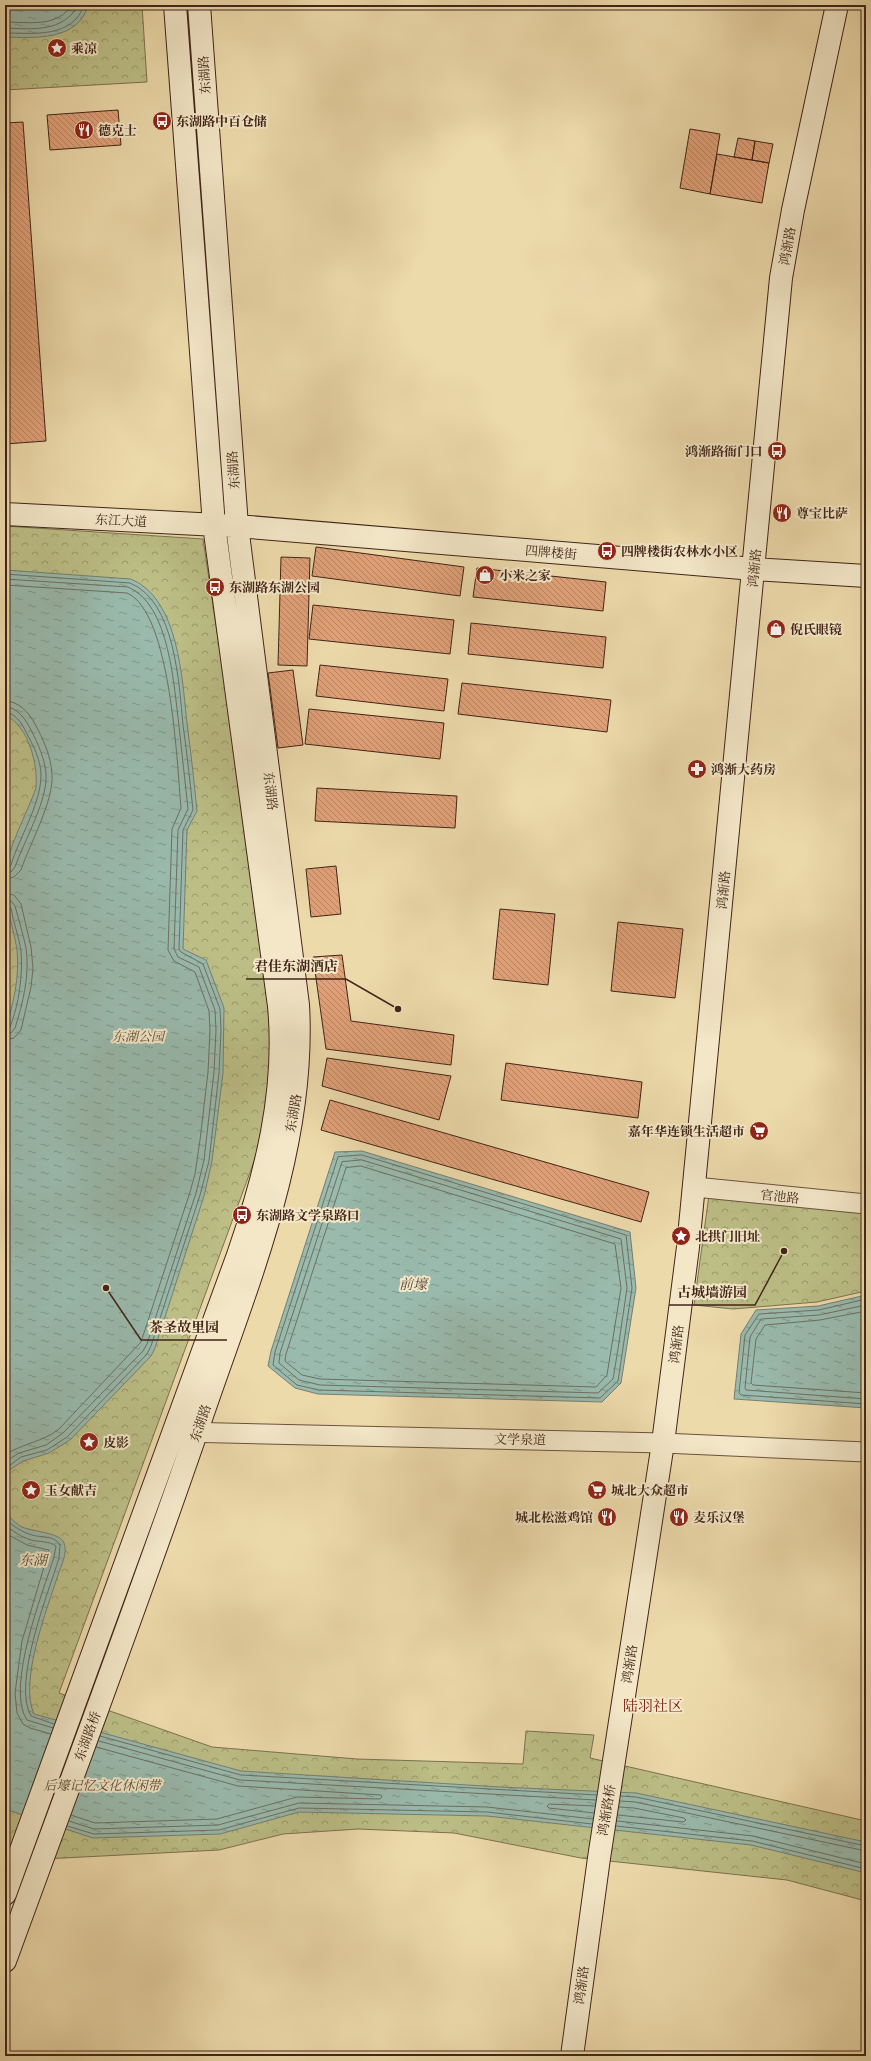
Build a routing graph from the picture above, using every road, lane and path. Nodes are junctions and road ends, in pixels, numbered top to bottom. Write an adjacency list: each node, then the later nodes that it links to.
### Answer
1 (175, 5): 5 (main road, 东湖路)
2 (199, 5): 6 (main road, 东湖路)
3 (837, 5): 7 (main road, 鸿渐路)
4 (5, 514): 5 (main road, 东江大道)
5 (214, 525): 6 (main road, 东江大道); 11 (main road, 东湖路)
6 (237, 526): 7 (main road, 四牌楼街); 12 (main road, 东湖路)
7 (754, 569): 8 (main road, 四牌楼街); 9 (main road, 鸿渐路)
8 (866, 576)
9 (695, 1187): 10 (street, 官池路); 13 (main road, 鸿渐路)
10 (866, 1204)
11 (173, 1432): 12 (street, 文学泉道); 15 (main road, 东湖路)
12 (196, 1433): 13 (street, 文学泉道); 16 (main road, 东湖路)
13 (663, 1442): 14 (street, 文学泉道); 17 (main road, 鸿渐路)
14 (866, 1452)
15 (132, 1549): 19 (main road, 东湖路桥)
16 (153, 1557): 20 (main road, 东湖路桥)
17 (611, 1777): 18 (main road, 鸿渐路桥)
18 (601, 1844): 21 (main road, 鸿渐路)
19 (5, 1894)
20 (5, 1961)
21 (572, 2056)

